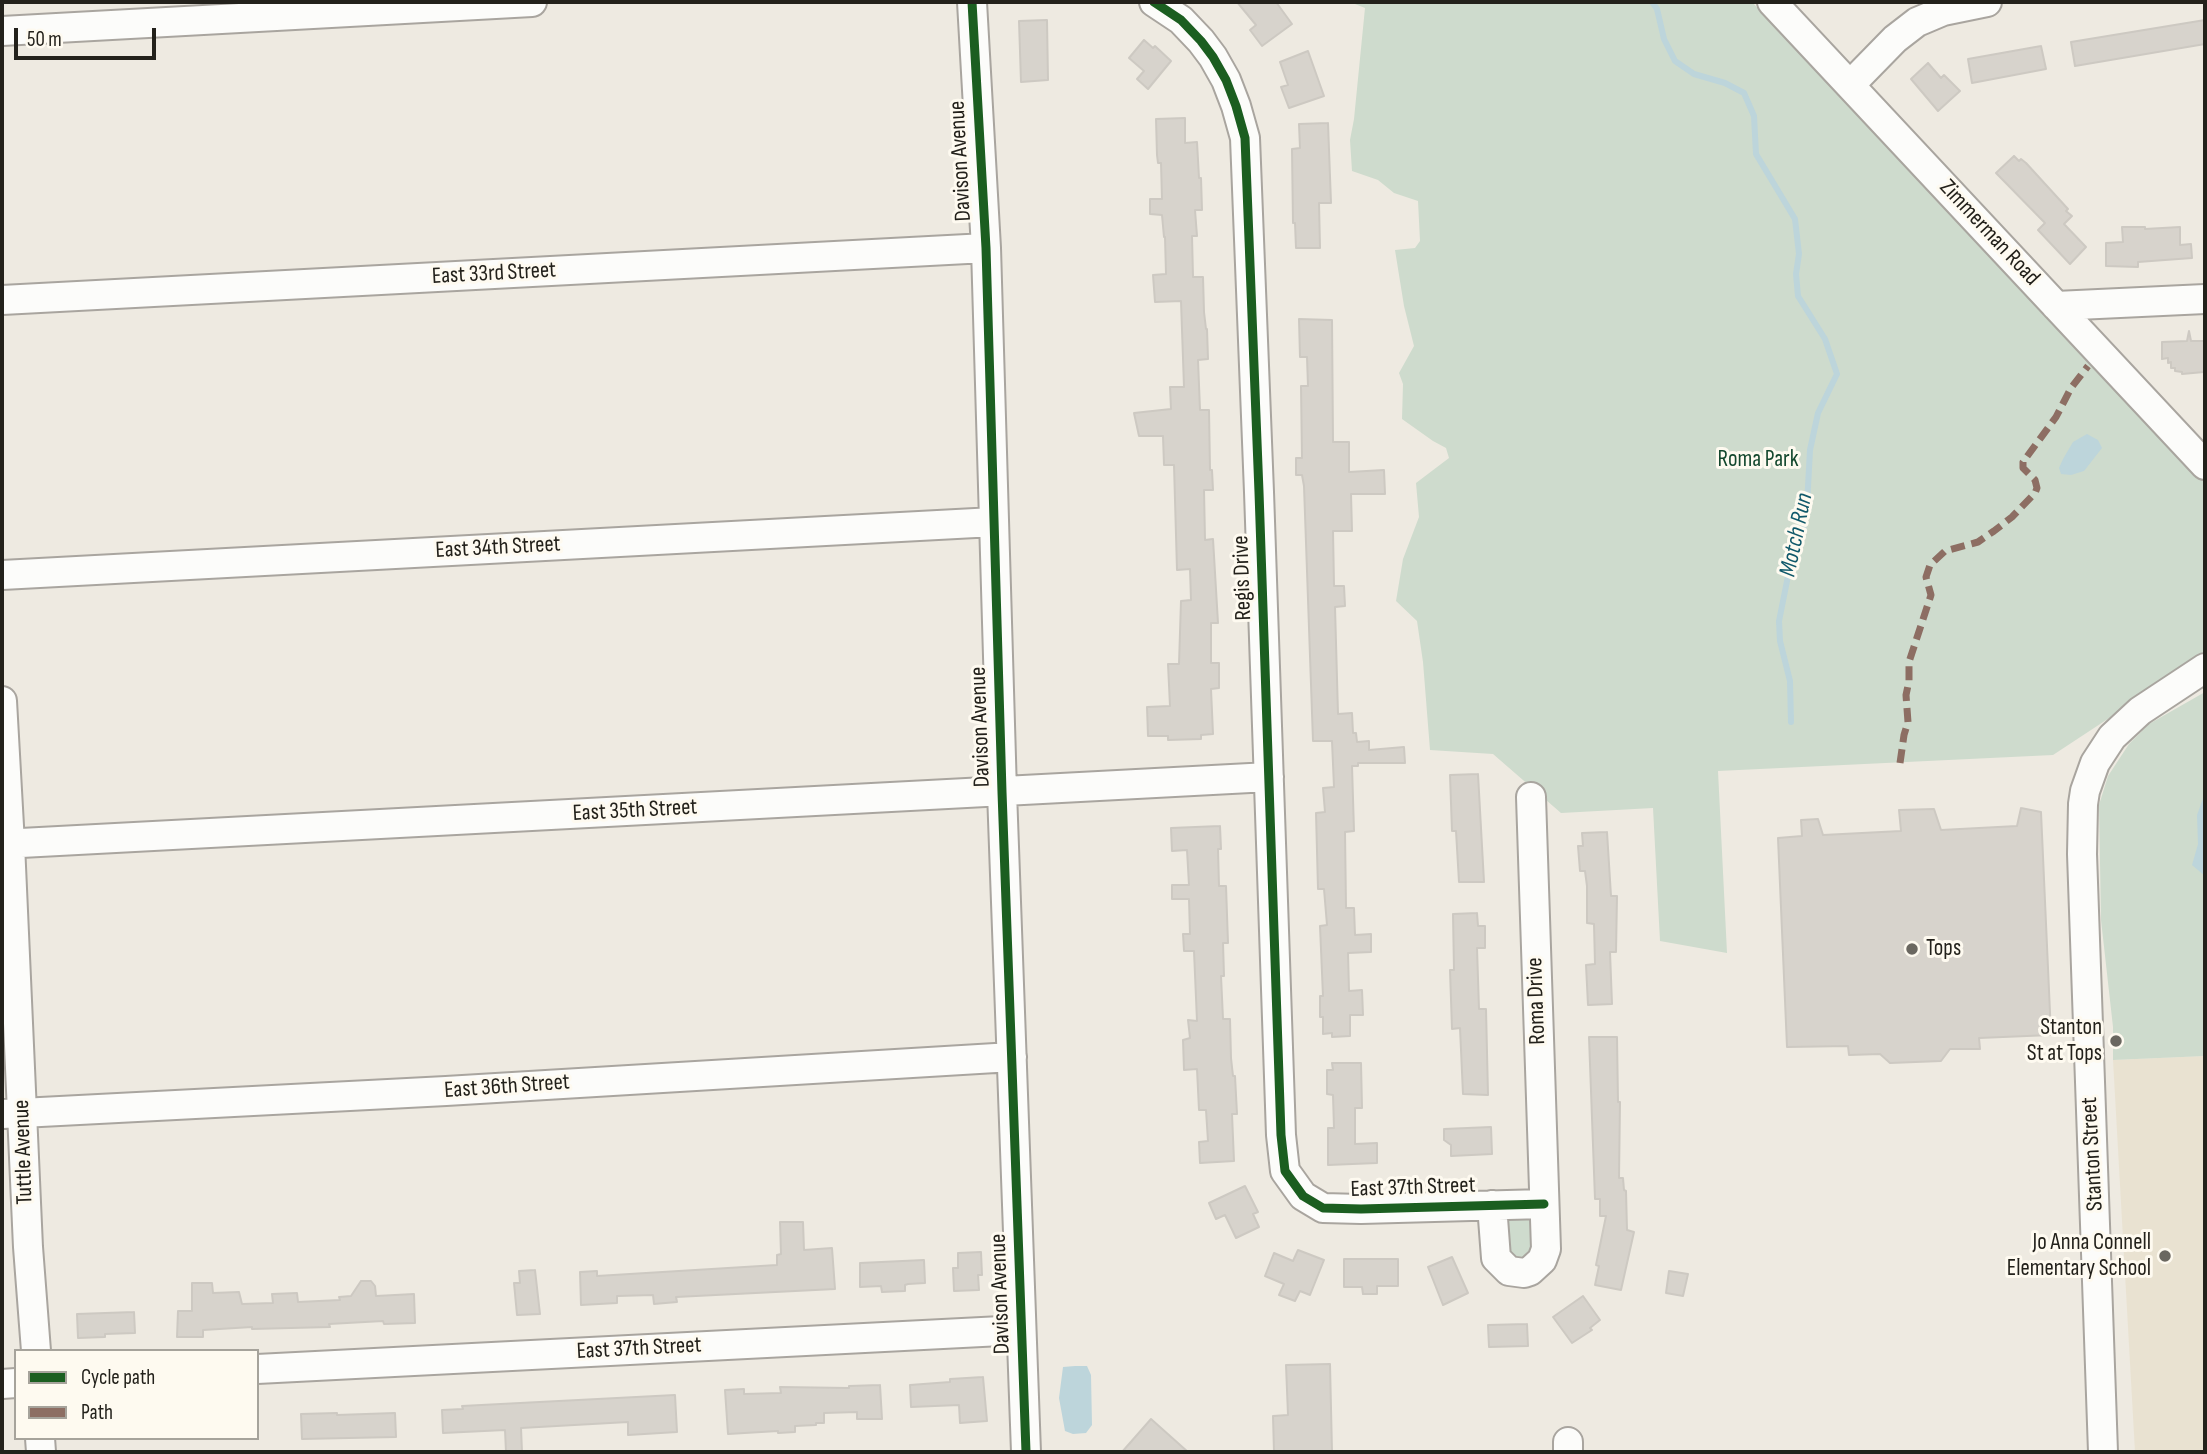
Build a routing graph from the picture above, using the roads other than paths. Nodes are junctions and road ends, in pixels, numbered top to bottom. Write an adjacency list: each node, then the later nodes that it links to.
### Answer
1 (532, 2): 6 (street)
2 (972, 2): 8 (street, Davison Avenue)
3 (1154, 2): 17 (street, Regis Drive)
4 (1772, 2): 7 (street, Zimmerman Road)
5 (1987, 2): 7 (street)
6 (2, 31)
7 (1850, 85): 11 (street, Zimmerman Road)
8 (986, 248): 10 (street, East 33rd Street); 13 (street, Davison Avenue)
9 (2205, 299): 11 (street)
10 (2, 300)
11 (2056, 306): 12 (street, Zimmerman Road)
12 (2205, 465)
13 (994, 522): 14 (street, East 34th Street); 18 (street, Davison Avenue)
14 (2, 575)
15 (2205, 668): 30 (street, Stanton Street)
16 (2, 701): 20 (street, Tuttle Avenue)
17 (1269, 777): 18 (street, East 35th Street); 23 (street, Regis Drive)
18 (1002, 792): 20 (street, East 35th Street); 21 (street, Davison Avenue)
19 (1531, 797): 25 (street, Roma Drive)
20 (6, 844): 22 (street, Tuttle Avenue)
21 (1012, 1057): 22 (street, East 36th Street); 26 (street, Davison Avenue)
22 (13, 1113): 27 (street, Tuttle Avenue)
23 (1293, 1184): 24 (street, East 37th Street)
24 (1492, 1205): 25 (street, East 37th Street); 25 (street, East 37th Street)
25 (1544, 1205)
26 (1021, 1330): 28 (street, East 37th Street); 29 (street, Davison Avenue)
27 (36, 1349)
28 (259, 1369)
29 (1026, 1452)
30 (2104, 1452)

